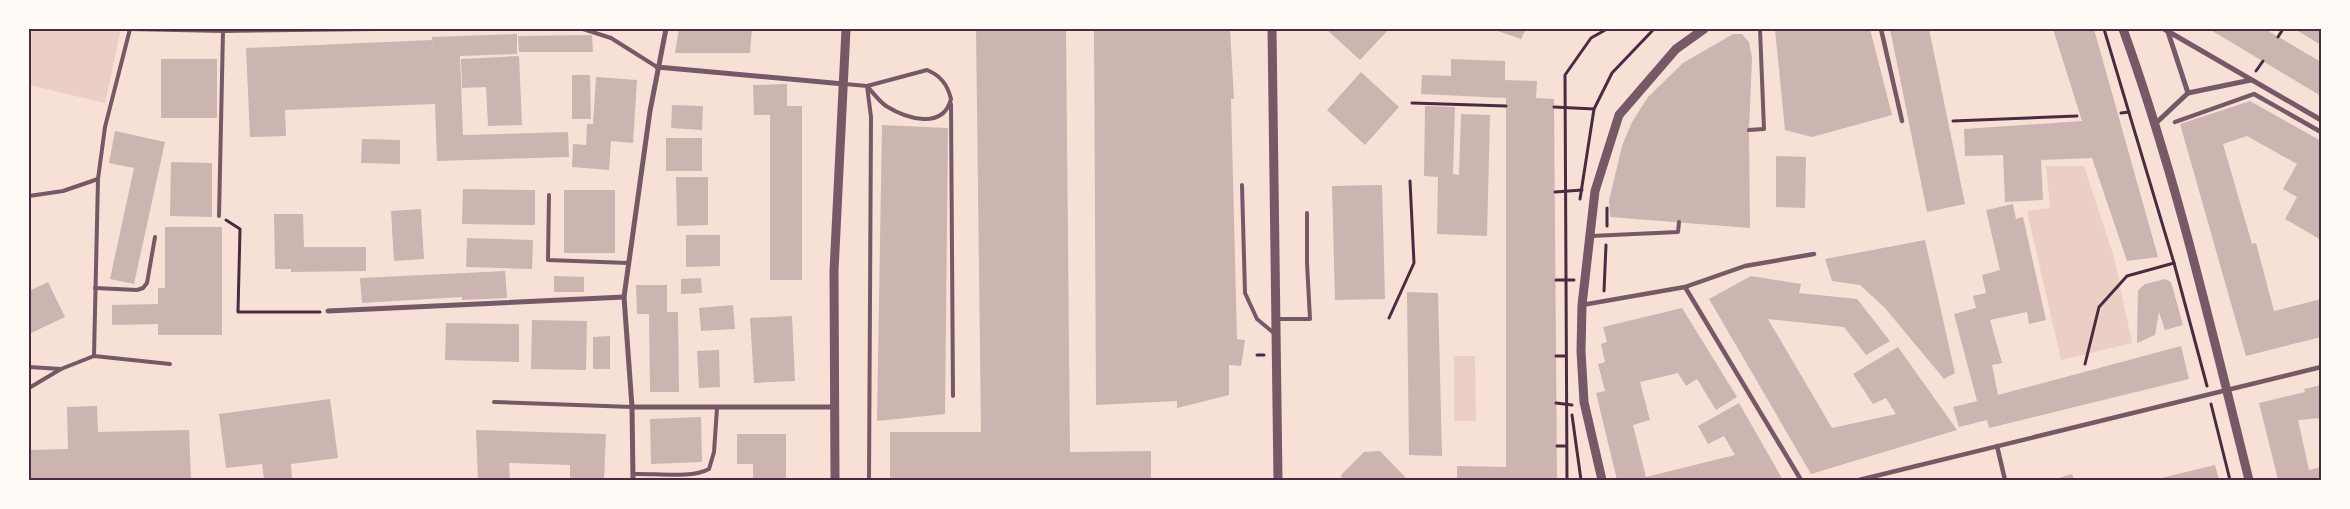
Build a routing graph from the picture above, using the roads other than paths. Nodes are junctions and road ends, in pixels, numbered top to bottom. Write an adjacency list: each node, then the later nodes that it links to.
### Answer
1 (130, 29): 13 (lane); 26 (lane)
2 (376, 29): 11 (lane)
3 (583, 29): 14 (lane)
4 (666, 29): 14 (street)
5 (846, 29): 16 (street)
6 (1272, 29): 42 (street)
7 (1704, 29): 33 (street)
8 (1760, 29): 24 (lane)
9 (1881, 29): 21 (street)
10 (2123, 29): 23 (street)
11 (247, 30): 13 (lane)
12 (2166, 30): 15 (street); 18 (street)
13 (223, 31): 31 (lane)
14 (657, 67): 16 (street); 36 (street)
15 (2250, 80): 18 (street); 20 (street)
16 (845, 84): 17 (lane); 54 (street)
17 (867, 86): 19 (lane); 19 (lane); 59 (lane)
18 (2188, 93): 23 (street)
19 (951, 102): 51 (lane)
20 (2321, 120)
21 (1902, 121)
22 (2176, 122): 25 (street)
23 (2155, 124): 50 (street)
24 (1749, 130)
25 (2321, 132)
26 (98, 179): 29 (lane); 38 (lane)
27 (1242, 185): 43 (lane)
28 (549, 195): 36 (lane)
29 (29, 196)
30 (1307, 213): 42 (lane)
31 (219, 216)
32 (1679, 222): 33 (lane)
33 (1590, 236): 40 (street)
34 (155, 237): 38 (lane)
35 (1814, 254): 37 (street)
36 (628, 263): 39 (street)
37 (1685, 287): 40 (street); 62 (street)
38 (95, 288): 44 (lane)
39 (624, 297): 41 (street); 53 (street)
40 (1582, 305): 61 (street)
41 (328, 312)
42 (1276, 320): 43 (street)
43 (1276, 335): 60 (street)
44 (94, 356): 45 (lane); 48 (lane)
45 (170, 364)
46 (29, 367): 48 (lane)
47 (2321, 367): 50 (street)
48 (61, 368): 49 (lane)
49 (29, 388)
50 (2227, 390): 56 (street); 65 (street)
51 (953, 396)
52 (494, 402): 53 (lane)
53 (632, 407): 55 (street); 57 (street)
54 (834, 407): 55 (street); 58 (street)
55 (717, 408): 57 (lane)
56 (1997, 446): 63 (street); 64 (street)
57 (633, 477)
58 (835, 480)
59 (868, 480)
60 (1278, 480)
61 (1602, 480)
62 (1801, 480)
63 (1859, 480)
64 (2005, 480)
65 (2249, 480)

